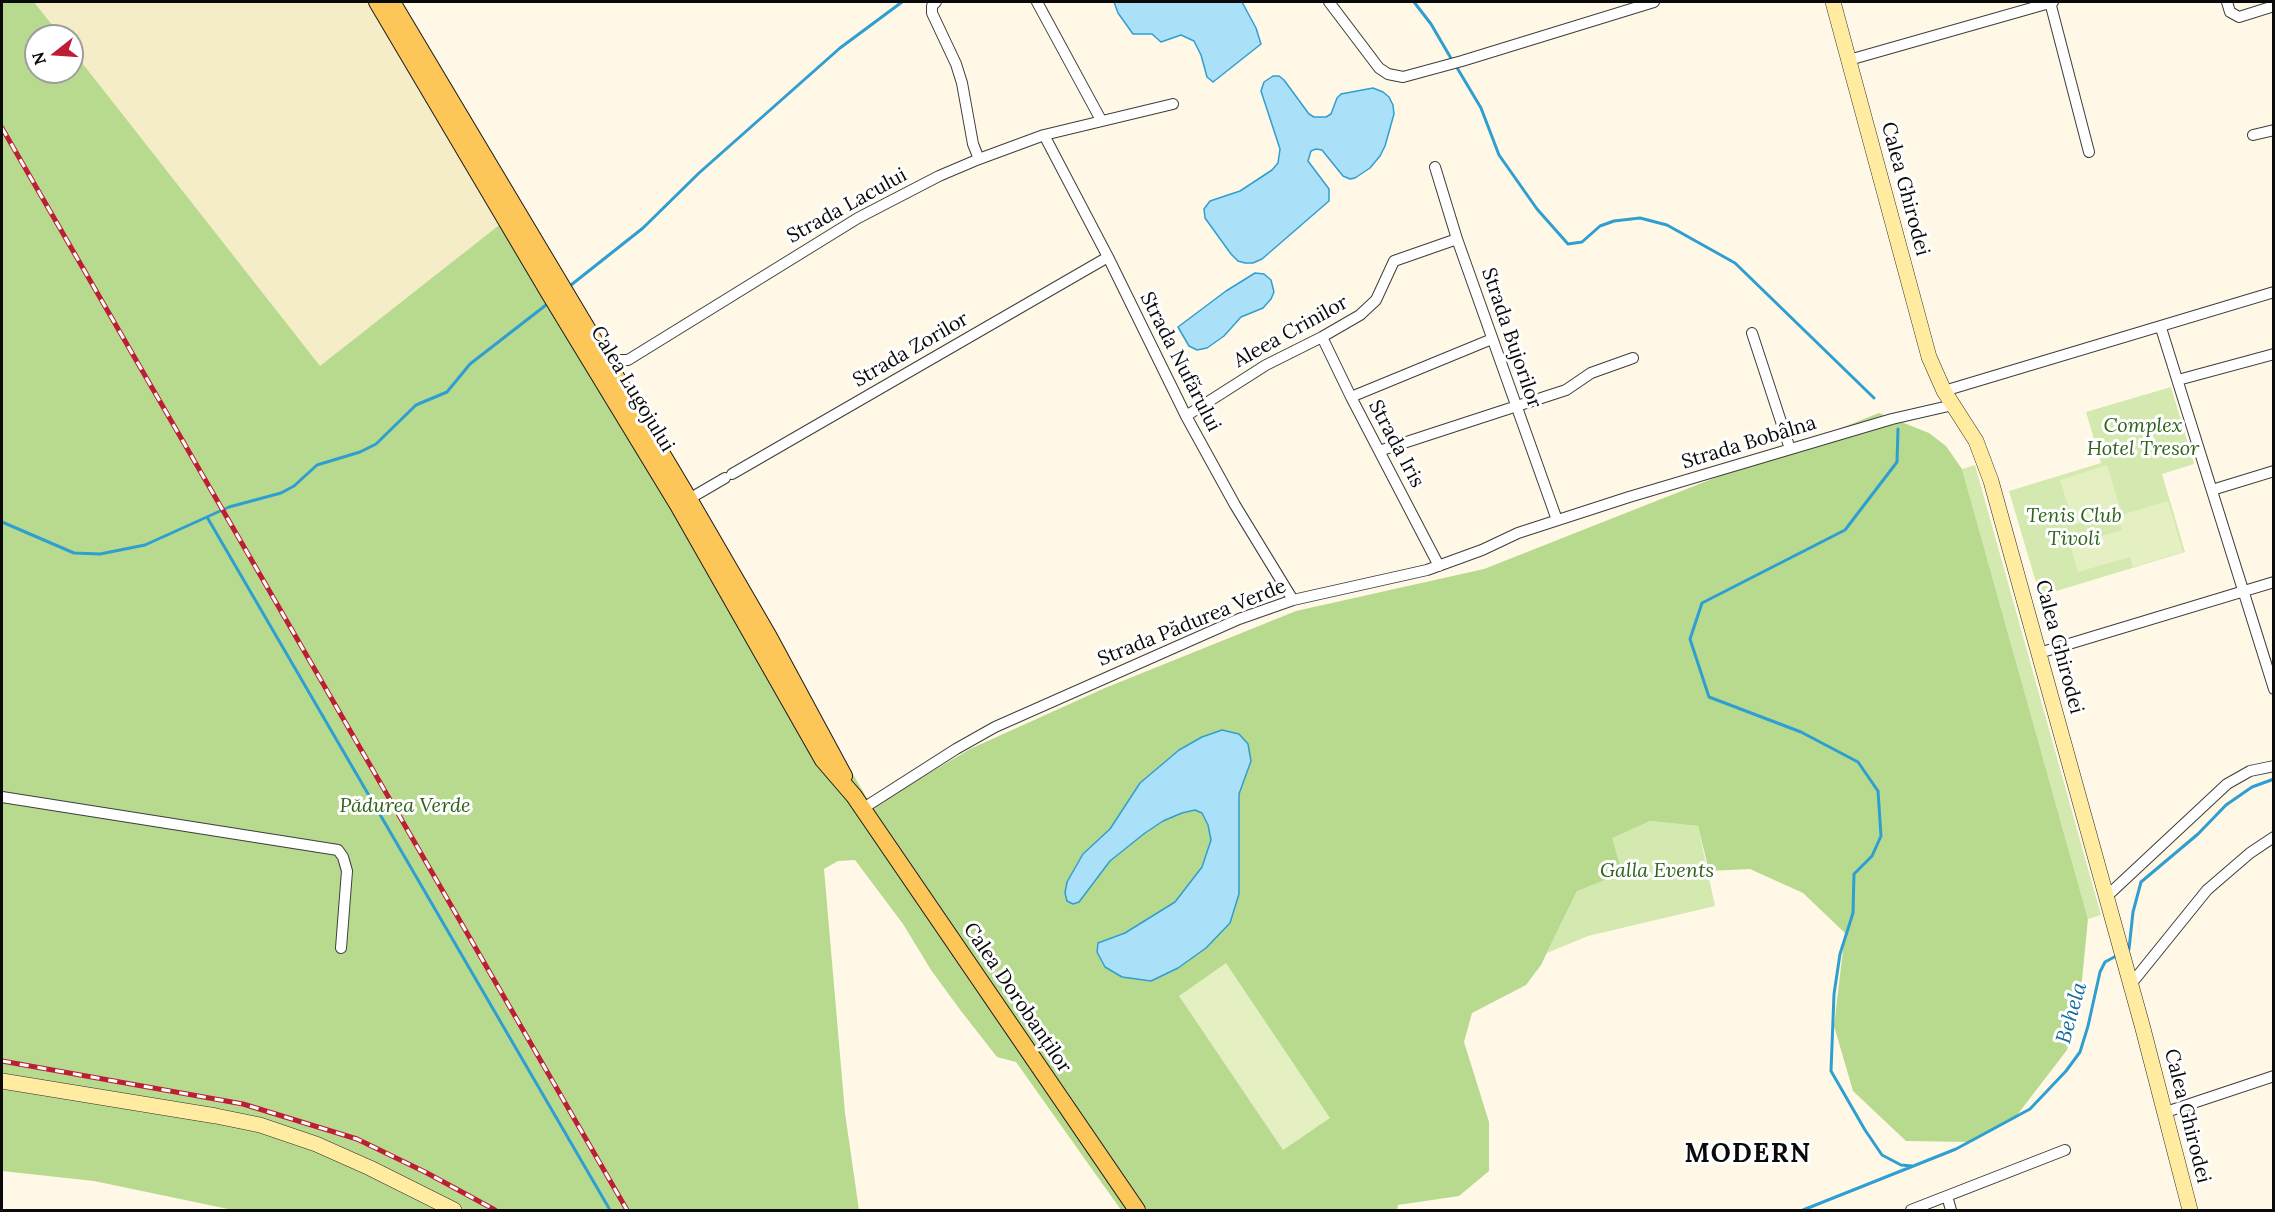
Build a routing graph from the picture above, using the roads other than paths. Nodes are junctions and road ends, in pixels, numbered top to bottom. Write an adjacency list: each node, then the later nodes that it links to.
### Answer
1 (377, 2): 52 (main road, Calea Lugojului)
2 (392, 2): 29 (main road, Calea Lugojului)
3 (936, 2): 18 (street)
4 (1037, 2): 13 (street)
5 (1329, 2): 6 (street)
6 (1654, 2)
7 (1833, 2): 11 (street, Calea Ghirodei)
8 (2051, 2): 11 (street); 17 (street)
9 (2227, 2): 10 (street)
10 (2274, 6)
11 (1849, 60): 33 (street, Calea Ghirodei)
12 (1173, 104): 13 (street, Strada Lacului)
13 (1101, 120): 15 (street, Strada Lacului)
14 (2274, 130): 16 (street)
15 (1044, 135): 18 (street, Strada Lacului); 21 (street, Strada Nufărului)
16 (2253, 135)
17 (2089, 152)
18 (979, 159): 30 (street, Strada Lacului)
19 (1435, 167): 20 (street, Strada Bujorilor)
20 (1457, 239): 25 (street, Aleea Crinilor); 26 (street, Strada Bujorilor)
21 (1108, 257): 37 (street, Strada Nufărului); 42 (street, Strada Zorilor)
22 (2274, 292): 23 (street)
23 (2162, 328): 31 (street); 33 (street)
24 (1752, 333): 38 (street)
25 (1322, 337): 34 (street, Strada Iris); 37 (street, Aleea Crinilor)
26 (1492, 339): 34 (street); 36 (street, Strada Bujorilor)
27 (2274, 354): 31 (street)
28 (1633, 358): 36 (street)
29 (608, 360): 30 (street); 32 (main road, Calea Lugojului)
30 (628, 360): 32 (street)
31 (2178, 380): 41 (street)
32 (620, 381): 42 (main road, Calea Lugojului)
33 (1944, 392): 35 (street, Calea Ghirodei)
34 (1351, 397): 39 (street, Strada Iris)
35 (1953, 405): 38 (street, Strada Bobâlna); 48 (street, Calea Ghirodei)
36 (1515, 406): 39 (street); 43 (street, Strada Bujorilor)
37 (1186, 416): 47 (street, Strada Nufărului)
38 (1790, 449): 43 (street, Strada Bobâlna)
39 (1379, 451): 44 (street, Strada Iris)
40 (2274, 471): 41 (street)
41 (2212, 490): 46 (street)
42 (689, 499): 52 (main road, Calea Lugojului)
43 (1557, 520): 44 (street, Strada Pădurea Verde)
44 (1439, 566): 47 (street, Strada Pădurea Verde)
45 (2274, 582): 46 (street)
46 (2243, 591): 48 (street); 49 (street)
47 (1293, 600): 52 (street, Strada Pădurea Verde)
48 (2039, 653): 54 (street, Calea Ghirodei)
49 (2274, 689)
50 (2274, 766): 54 (street)
51 (2, 797): 55 (street)
52 (858, 802): 63 (main road, Calea Dorobanților)
53 (2274, 837): 56 (street)
54 (2106, 897): 56 (street, Calea Ghirodei)
55 (341, 948)
56 (2131, 984): 59 (street, Calea Ghirodei)
57 (2274, 1076): 59 (street)
58 (2, 1082): 62 (street)
59 (2166, 1112): 66 (street, Calea Ghirodei)
60 (2065, 1150): 61 (street)
61 (1947, 1196): 64 (street); 65 (street)
62 (454, 1210)
63 (1137, 1210)
64 (1911, 1210)
65 (1951, 1210)
66 (2190, 1210)

